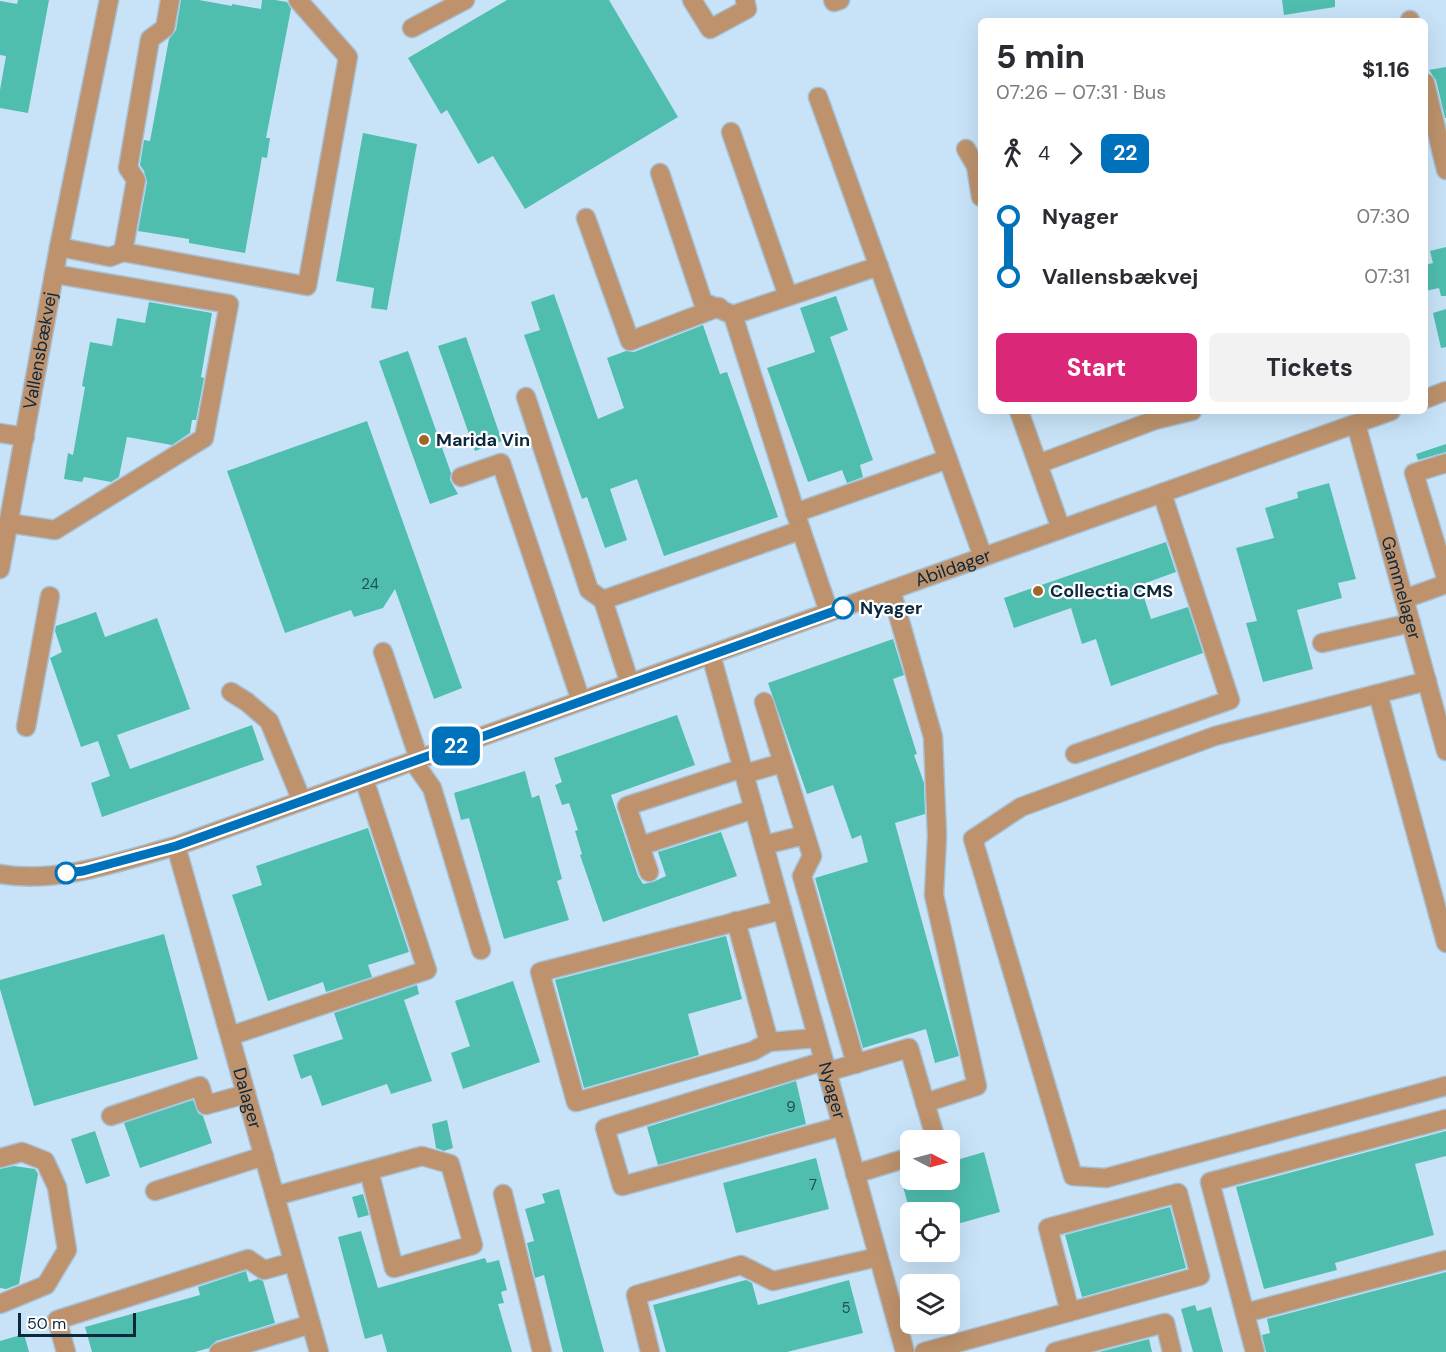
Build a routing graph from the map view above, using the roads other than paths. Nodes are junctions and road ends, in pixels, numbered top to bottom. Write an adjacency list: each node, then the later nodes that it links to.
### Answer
1 (102, 0): 14 (street, Vallensbækvej)
2 (109, 0): 14 (street, Vallensbækvej)
3 (170, 0): 21 (street)
4 (298, 0): 21 (street)
5 (692, 0): 6 (street)
6 (745, 0)
7 (833, 0): 8 (street)
8 (840, 0)
9 (461, 1): 10 (street)
10 (412, 28)
11 (1428, 96): 16 (street)
12 (818, 97): 22 (street)
13 (731, 132): 24 (street)
14 (81, 133): 20 (street, Vallensbækvej)
15 (966, 149): 18 (street)
16 (1446, 171)
17 (660, 173): 25 (street)
18 (978, 178)
19 (586, 218): 25 (street)
20 (59, 247): 21 (street); 23 (street, Vallensbækvej)
21 (123, 252)
22 (879, 266): 24 (street); 35 (street)
23 (54, 274): 34 (street, Vallensbækvej); 41 (street)
24 (788, 296): 25 (street)
25 (726, 311): 40 (street)
26 (1446, 391): 28 (street)
27 (526, 397): 50 (street)
28 (1428, 398)
29 (1020, 414): 37 (street)
30 (1383, 414): 32 (street, Abildager)
31 (1154, 415): 37 (street)
32 (1356, 424): 39 (street, Abildager); 49 (street, Gammelager)
33 (0, 433): 34 (street)
34 (25, 437): 41 (street, Vallensbækvej)
35 (948, 459): 40 (street); 43 (street)
36 (1446, 463): 45 (street)
37 (1038, 464): 42 (street)
38 (461, 477): 60 (street)
39 (1162, 493): 42 (street, Abildager); 64 (street)
40 (798, 522): 50 (street); 51 (street)
41 (8, 523): 44 (street, Vallensbækvej)
42 (1061, 529): 43 (street, Abildager)
43 (983, 557): 47 (street, Abildager)
44 (0, 569)
45 (1446, 578)
46 (1446, 584): 49 (street)
47 (891, 590): 51 (street, Abildager); 88 (street)
48 (50, 596): 62 (street)
49 (1404, 599): 52 (street, Gammelager)
50 (603, 600): 57 (street)
51 (829, 612): 55 (street, Abildager)
52 (1411, 623): 53 (street); 56 (street, Gammelager)
53 (1323, 643)
54 (382, 652): 65 (street)
55 (711, 655): 57 (street, Abildager); 67 (street, Nyager)
56 (1427, 681): 59 (street); 63 (street, Gammelager)
57 (630, 684): 60 (street, Abildager)
58 (231, 692): 69 (street)
59 (1378, 694): 79 (street); 86 (street)
60 (581, 701): 65 (street, Abildager)
61 (764, 702): 66 (street)
62 (26, 727)
63 (1446, 751)
64 (1075, 754)
65 (416, 760): 68 (street, Abildager); 80 (street)
66 (782, 763): 67 (street); 71 (street)
67 (743, 771): 70 (street, Nyager); 74 (street)
68 (364, 779): 69 (street, Abildager); 81 (street)
69 (302, 801): 73 (street, Abildager)
70 (754, 809): 72 (street, Nyager); 74 (street)
71 (805, 835): 72 (street); 84 (street)
72 (764, 845): 77 (street, Nyager)
73 (176, 846): 76 (street, Abildager); 81 (street, Dalager)
74 (640, 846): 75 (street)
75 (649, 872)
76 (0, 874)
77 (782, 910): 78 (street); 82 (street, Nyager)
78 (736, 921): 83 (street); 83 (street)
79 (1446, 943)
80 (481, 950)
81 (230, 1036): 87 (street, Dalager)
82 (817, 1038): 83 (street); 85 (street, Nyager)
83 (769, 1042)
84 (856, 1064): 85 (street); 88 (street)
85 (826, 1067): 91 (street, Nyager); 91 (street)
86 (1446, 1086)
87 (246, 1094): 89 (street); 93 (street, Dalager)
88 (925, 1103): 92 (street)
89 (111, 1116)
90 (1446, 1119): 106 (street)
91 (842, 1126): 97 (street, Nyager)
92 (933, 1130)
93 (264, 1156): 98 (street); 100 (street, Dalager)
94 (0, 1158): 104 (street)
95 (900, 1160): 97 (street)
96 (369, 1171): 96 (street); 100 (street)
97 (855, 1174): 101 (street, Nyager)
98 (155, 1191)
99 (503, 1194): 111 (street)
100 (275, 1196): 103 (street, Dalager)
101 (878, 1257): 112 (street); 113 (street, Nyager)
102 (1446, 1260): 106 (street)
103 (293, 1262): 107 (street, Dalager); 108 (street)
104 (0, 1304)
105 (1070, 1312): 105 (street); 114 (street)
106 (1245, 1312): 117 (street)
107 (311, 1324): 109 (street); 110 (street, Dalager)
108 (66, 1352)
109 (219, 1352)
110 (319, 1352)
111 (542, 1352)
112 (650, 1352)
113 (904, 1352)
114 (924, 1352)
115 (1055, 1352): 116 (street)
116 (1172, 1352)
117 (1256, 1352)

